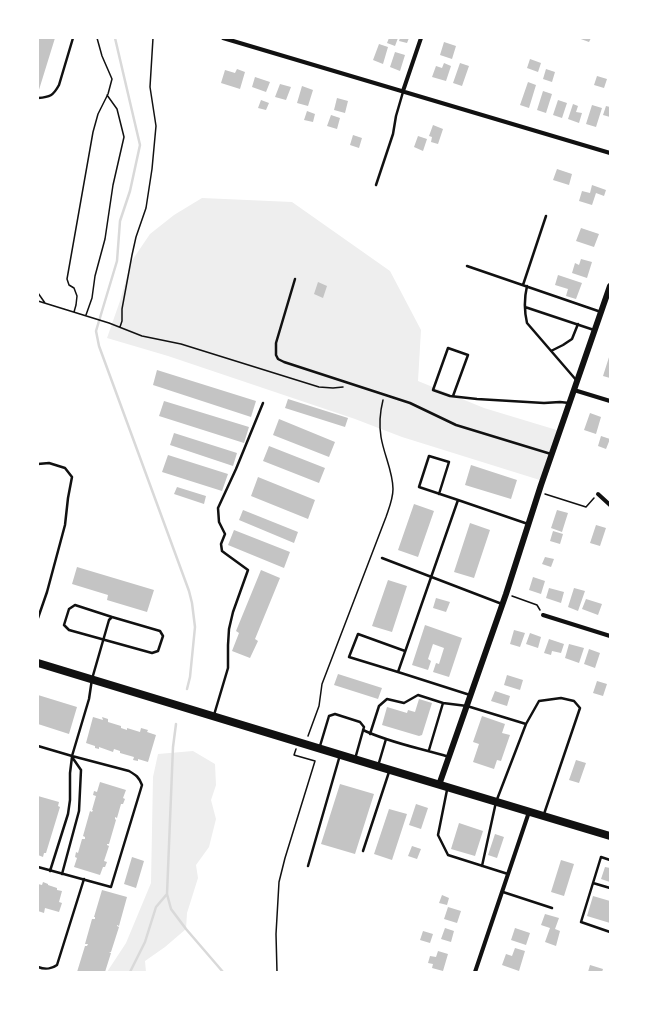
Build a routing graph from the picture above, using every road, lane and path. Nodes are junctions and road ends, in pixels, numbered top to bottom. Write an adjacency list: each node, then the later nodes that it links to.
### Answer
1 (72, 38): 8 (lane)
2 (97, 38): 7 (path)
3 (152, 38): 25 (path)
4 (223, 38): 6 (street)
5 (421, 38): 6 (street)
6 (403, 91): 9 (street); 10 (lane)
7 (107, 95): 21 (path); 23 (path)
8 (38, 98)
9 (610, 153)
10 (376, 185)
11 (546, 216): 14 (lane)
12 (467, 266): 14 (lane)
13 (295, 280): 29 (lane)
14 (523, 285): 15 (lane)
15 (527, 286): 20 (lane); 22 (lane)
16 (610, 288): 22 (street)
17 (38, 293): 19 (path)
18 (38, 301): 19 (path)
19 (45, 303): 21 (path)
20 (525, 307): 24 (lane); 27 (lane)
21 (74, 312): 23 (path)
22 (601, 312): 26 (street)
23 (86, 316): 25 (path)
24 (578, 324): 26 (lane); 27 (lane)
25 (120, 327): 29 (path)
26 (595, 330): 28 (street)
27 (551, 352): 28 (lane)
28 (577, 381): 30 (street)
29 (347, 383): 31 (lane)
30 (574, 390): 33 (street); 35 (street)
31 (384, 394): 36 (lane); 65 (path)
32 (453, 396): 32 (lane); 35 (lane)
33 (610, 401)
34 (263, 403): 60 (lane)
35 (570, 404): 36 (street)
36 (552, 454): 38 (street)
37 (38, 464): 50 (lane)
38 (539, 492): 40 (path); 43 (street)
39 (439, 494): 39 (lane); 41 (lane)
40 (598, 494): 42 (street)
41 (458, 500): 43 (lane); 45 (lane)
42 (610, 504)
43 (529, 524): 46 (street)
44 (382, 558): 45 (lane)
45 (431, 576): 47 (lane); 53 (lane)
46 (506, 594): 47 (street); 48 (path)
47 (503, 604): 57 (street)
48 (543, 615): 51 (street)
49 (112, 617): 52 (lane); 52 (lane); 52 (lane)
50 (38, 618)
51 (610, 636)
52 (103, 640): 56 (lane)
53 (405, 651): 55 (lane); 55 (lane)
54 (38, 663): 56 (main road)
55 (398, 672): 57 (lane)
56 (92, 679): 60 (main road); 70 (lane)
57 (471, 696): 59 (street)
58 (443, 703): 59 (lane); 63 (lane); 68 (lane)
59 (467, 706): 61 (lane); 71 (street)
60 (214, 716): 65 (main road)
61 (526, 724): 76 (lane); 78 (lane)
62 (363, 730): 63 (lane); 67 (lane); 72 (lane)
63 (370, 734): 64 (lane)
64 (386, 739): 68 (lane); 73 (lane)
65 (302, 743): 67 (main road); 95 (path)
66 (38, 746): 70 (lane)
67 (320, 749): 69 (main road)
68 (429, 750): 71 (lane)
69 (340, 755): 72 (main road); 82 (lane)
70 (72, 756): 85 (lane); 86 (lane); 88 (lane)
71 (449, 757): 75 (street)
72 (355, 759): 73 (main road)
73 (378, 766): 74 (main road)
74 (390, 770): 75 (main road); 80 (lane)
75 (443, 786): 76 (main road); 83 (lane)
76 (496, 802): 77 (main road); 83 (lane)
77 (529, 812): 78 (main road); 87 (street)
78 (544, 816): 79 (main road)
79 (610, 836)
80 (363, 851)
81 (610, 860): 89 (lane)
82 (308, 866)
83 (482, 866): 87 (lane)
84 (38, 867): 85 (lane)
85 (50, 871): 86 (lane)
86 (62, 874): 88 (lane)
87 (508, 874): 91 (street)
88 (84, 880): 94 (lane)
89 (593, 883): 90 (lane); 93 (lane)
90 (610, 888)
91 (502, 892): 92 (lane); 96 (street)
92 (552, 908)
93 (610, 932)
94 (38, 967)
95 (277, 972)
96 (475, 972)

